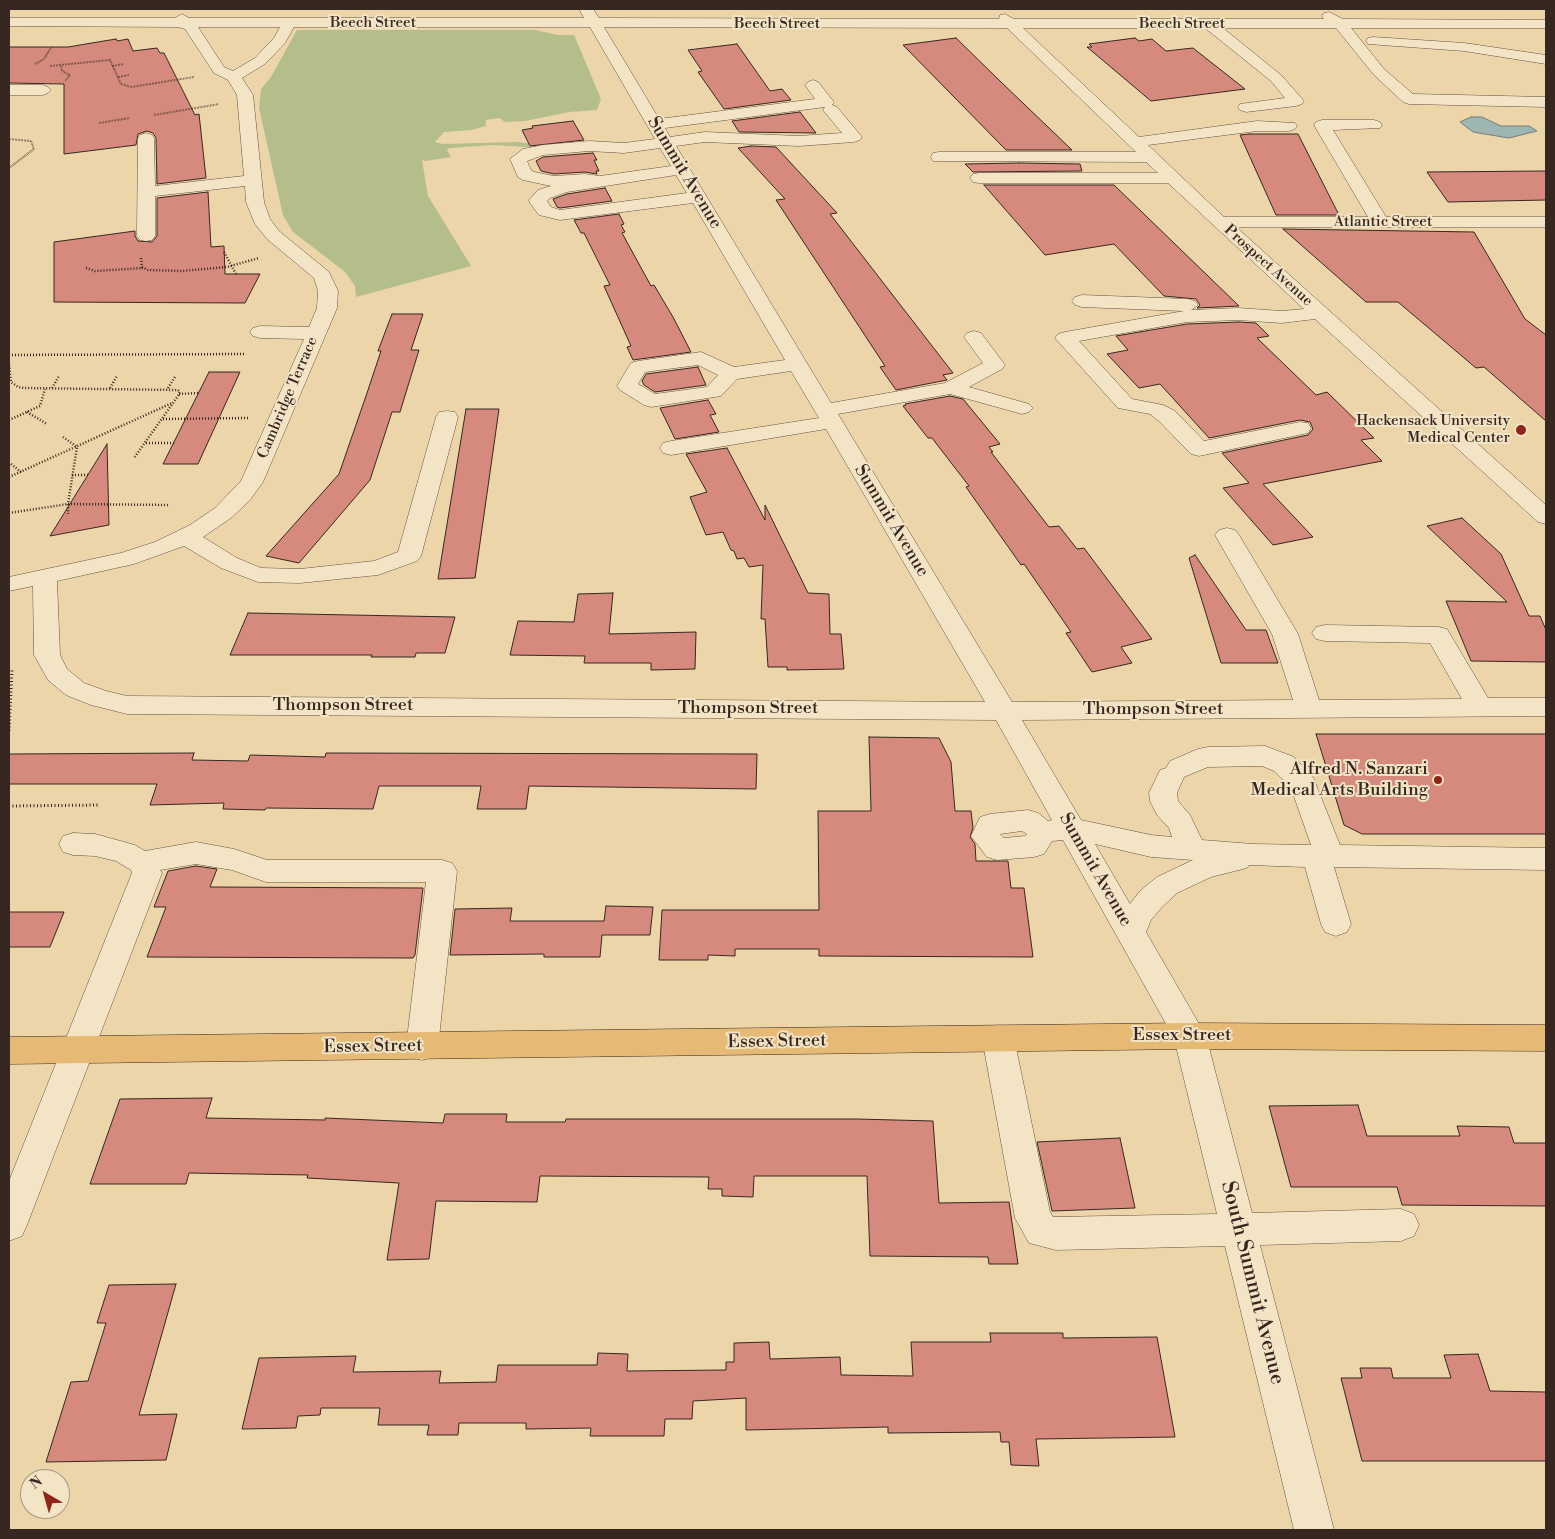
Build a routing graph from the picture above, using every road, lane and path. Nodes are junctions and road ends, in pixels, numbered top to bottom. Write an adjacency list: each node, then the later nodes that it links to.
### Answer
1 (189, 9): 7 (street)
2 (996, 9): 9 (street, Prospect Avenue)
3 (1182, 9): 12 (street)
4 (1317, 9): 10 (street)
5 (591, 16): 8 (street, Beech Street); 9 (street, Beech Street); 30 (street, Summit Avenue)
6 (9, 22): 7 (street, Beech Street)
7 (179, 22): 8 (street, Beech Street); 21 (street, Cambridge Terrace)
8 (289, 23): 21 (street)
9 (1013, 24): 12 (street, Beech Street); 36 (street, Prospect Avenue)
10 (1340, 24): 11 (street, Beech Street); 12 (street, Beech Street); 13 (street)
11 (1546, 24)
12 (1206, 29): 28 (street)
13 (1354, 40): 16 (street); 27 (street)
14 (1528, 43): 16 (street)
15 (54, 44): 19 (path)
16 (1464, 47): 17 (street)
17 (1546, 60)
18 (124, 64): 19 (path)
19 (112, 66): 22 (path)
20 (129, 75): 22 (path)
21 (234, 76): 43 (street, Cambridge Terrace)
22 (118, 77): 23 (path)
23 (197, 77)
24 (813, 85): 30 (street)
25 (9, 90): 26 (street)
26 (43, 90)
27 (1546, 102)
28 (1246, 106)
29 (832, 110): 35 (street)
30 (655, 124): 35 (street, Summit Avenue)
31 (1374, 125): 48 (street)
32 (1288, 126): 36 (street)
33 (146, 138): 45 (street)
34 (9, 139): 39 (path)
35 (666, 142): 40 (street, Summit Avenue); 44 (street)
36 (1136, 142): 38 (street, Prospect Avenue)
37 (939, 157): 38 (street)
38 (1152, 157): 42 (street, Prospect Avenue)
39 (9, 168)
40 (682, 169): 44 (street); 46 (street, Summit Avenue)
41 (979, 178): 42 (street)
42 (1174, 178): 47 (street, Prospect Avenue)
43 (253, 180): 45 (street); 61 (street, Cambridge Terrace)
44 (598, 182): 46 (street)
45 (146, 192): 50 (street)
46 (698, 197): 65 (street, Summit Avenue)
47 (1219, 222): 48 (street, Atlantic Street); 57 (street, Prospect Avenue)
48 (1380, 222): 49 (street, Atlantic Street)
49 (1546, 222)
50 (143, 244): 55 (path)
51 (224, 252): 53 (path)
52 (262, 257): 53 (path)
53 (230, 266): 55 (path); 56 (path)
54 (86, 268): 55 (path)
55 (143, 268)
56 (236, 274)
57 (1299, 293): 58 (street); 59 (street, Prospect Avenue)
58 (1082, 301)
59 (1320, 313): 89 (street); 103 (street, Prospect Avenue)
60 (260, 332): 61 (street)
61 (316, 333): 107 (street, Cambridge Terrace)
62 (974, 337): 75 (street)
63 (249, 354): 64 (path)
64 (9, 355)
65 (798, 364): 67 (street); 83 (street, Summit Avenue)
66 (9, 366): 71 (path)
67 (732, 374)
68 (59, 376): 74 (path)
69 (117, 376): 76 (path)
70 (175, 376): 77 (path)
71 (13, 384): 72 (path); 73 (path)
72 (9, 385)
73 (45, 388): 74 (path); 82 (path)
74 (52, 388): 76 (path)
75 (951, 388): 81 (street); 83 (street)
76 (110, 389): 77 (path)
77 (168, 389): 79 (path)
78 (199, 393): 79 (path)
79 (179, 394): 80 (path)
80 (173, 403): 86 (path); 93 (path)
81 (1022, 408)
82 (28, 412): 87 (path); 88 (path)
83 (829, 416): 94 (street); 115 (street, Summit Avenue)
84 (447, 417): 107 (street)
85 (252, 418): 86 (path)
86 (162, 419): 91 (path)
87 (9, 420)
88 (47, 424)
89 (1300, 428)
90 (63, 437): 93 (path)
91 (145, 443): 92 (path); 95 (path)
92 (175, 443)
93 (77, 447): 97 (path); 98 (path)
94 (671, 448)
95 (134, 458)
96 (11, 464): 97 (path)
97 (21, 472): 100 (path)
98 (72, 475): 99 (path); 101 (path)
99 (88, 475)
100 (9, 477)
101 (68, 504): 102 (path); 104 (path); 105 (path)
102 (170, 505)
103 (1544, 512)
104 (9, 513)
105 (68, 514)
106 (1227, 535): 114 (street)
107 (185, 536): 108 (street, Cambridge Terrace)
108 (45, 577): 109 (street, Cambridge Terrace); 115 (street, Thompson Street)
109 (9, 584)
110 (1325, 633): 112 (street)
111 (9, 670): 116 (path)
112 (1480, 707): 113 (street, Thompson Street); 114 (street, Thompson Street)
113 (1546, 707)
114 (1309, 708): 115 (street, Thompson Street)
115 (1004, 711): 119 (street, Summit Avenue)
116 (9, 731)
117 (100, 805): 118 (path)
118 (9, 806)
119 (1057, 830): 120 (street); 122 (street); 128 (street, Summit Avenue)
120 (979, 836)
121 (73, 844): 126 (street)
122 (1174, 848): 123 (street); 124 (street)
123 (1266, 855): 124 (street); 128 (street)
124 (1322, 855): 125 (street); 127 (street)
125 (1546, 859)
126 (141, 862): 132 (street); 134 (street)
127 (1336, 924)
128 (1131, 933): 129 (street, Summit Avenue)
129 (1190, 1036): 130 (main road, Essex Street); 131 (main road, Essex Street); 137 (street, South Summit Avenue)
130 (998, 1038): 132 (main road, Essex Street); 137 (street)
131 (1546, 1038)
132 (422, 1047): 134 (main road, Essex Street)
133 (9, 1051): 134 (main road, Essex Street)
134 (77, 1052): 135 (street)
135 (10, 1219)
136 (1401, 1226): 137 (street)
137 (1237, 1229): 138 (street, South Summit Avenue)
138 (1314, 1530)

